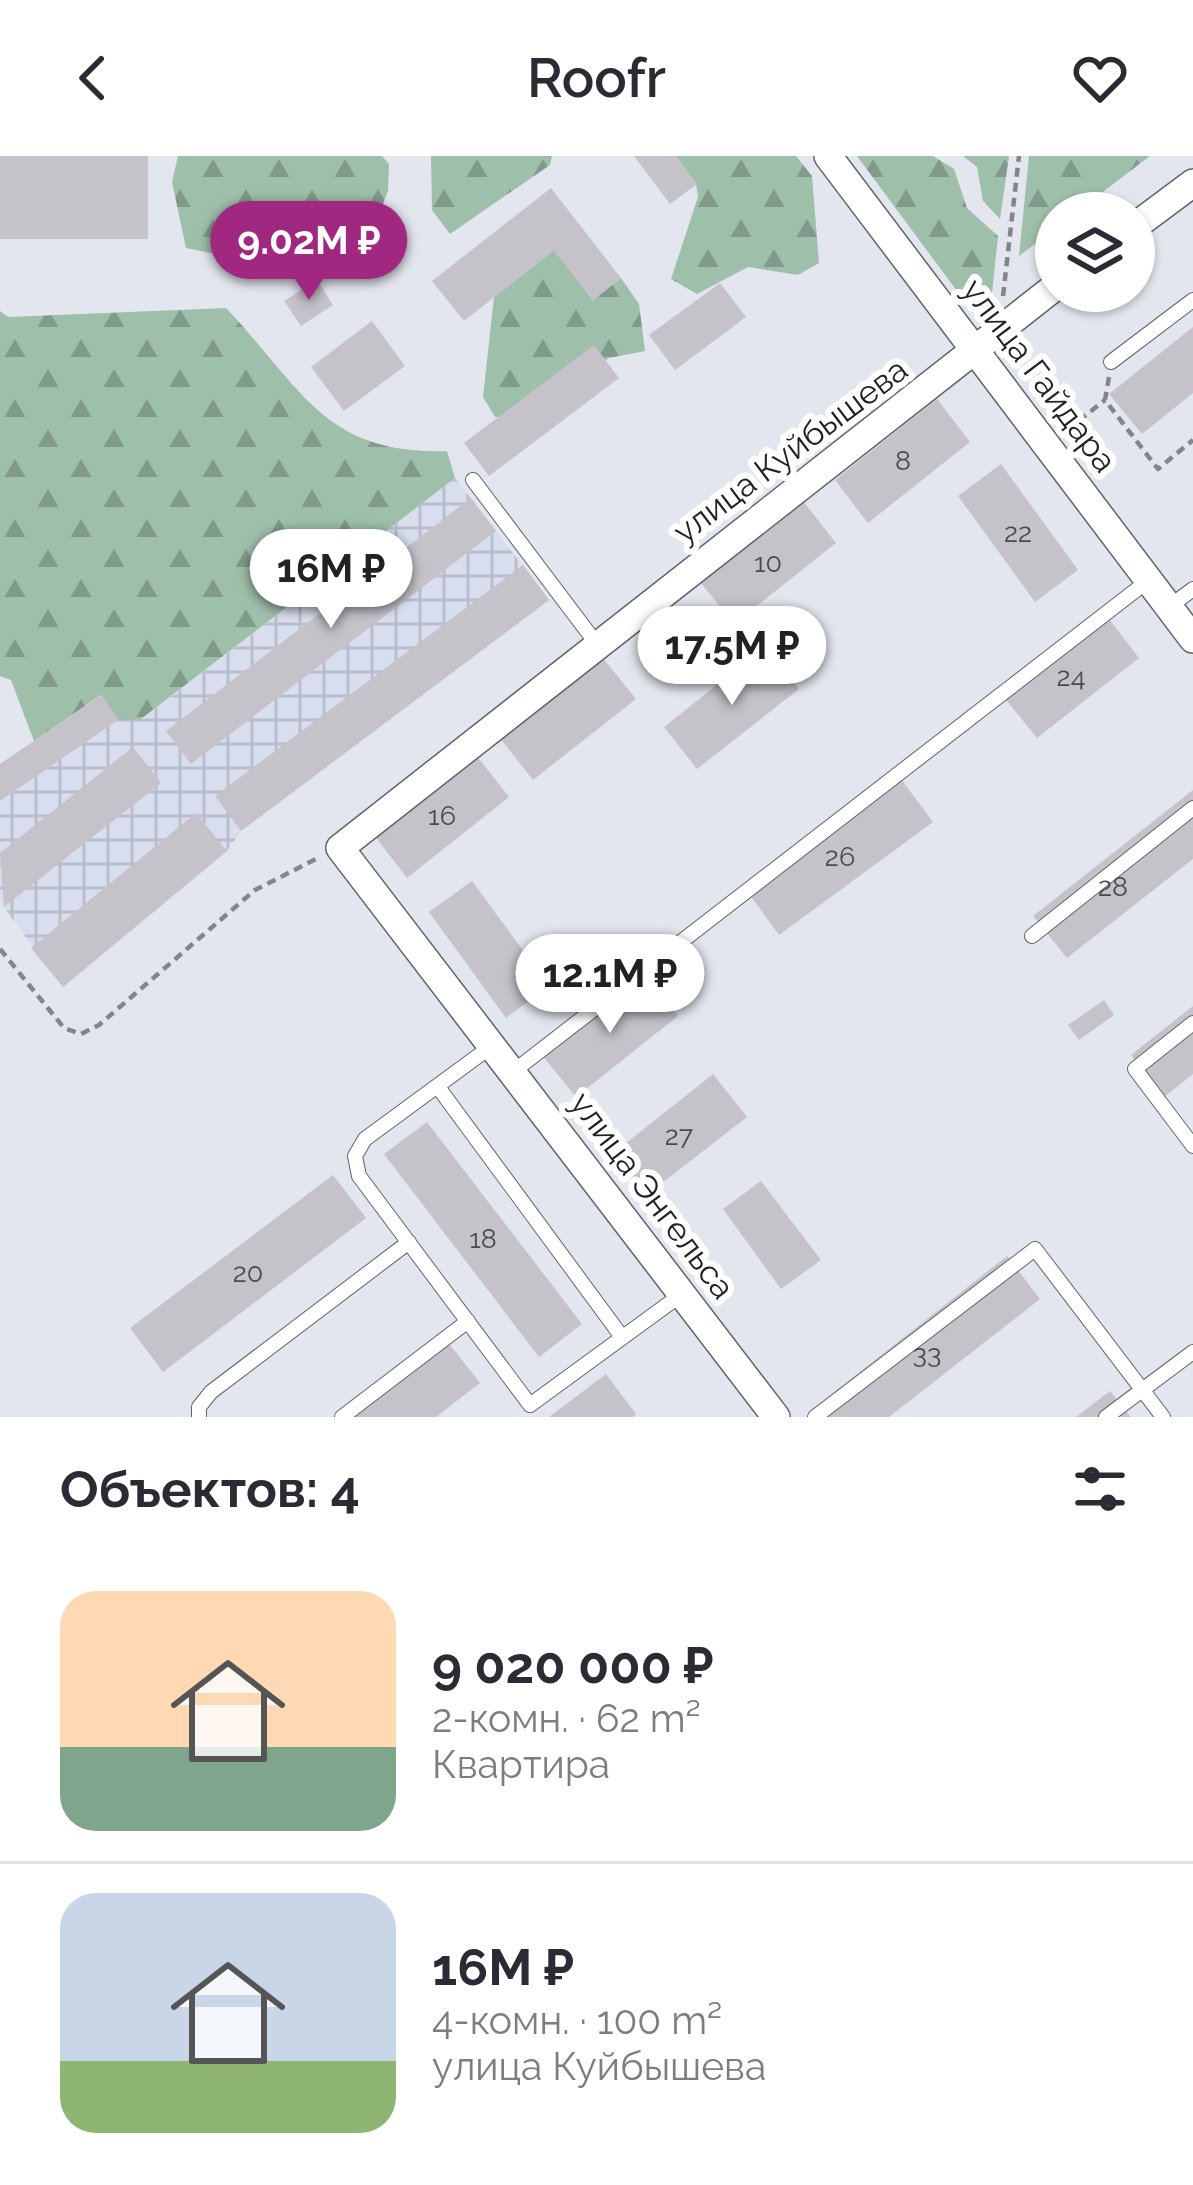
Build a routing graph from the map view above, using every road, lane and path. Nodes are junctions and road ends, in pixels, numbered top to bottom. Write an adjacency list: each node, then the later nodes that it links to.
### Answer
1 (828, 156): 7 (street, улица Гайдара)
2 (1019, 156): 7 (path)
3 (1193, 183): 4 (street)
4 (1155, 211)
5 (1193, 300): 8 (lane)
6 (1035, 303): 7 (street, улица Куйбышева)
7 (985, 342): 11 (street, улица Гайдара); 15 (street, улица Куйбышева)
8 (1111, 362): 9 (path)
9 (1193, 440)
10 (473, 480): 15 (lane)
11 (1149, 580): 13 (street, улица Гайдара); 22 (lane)
12 (1193, 589): 13 (lane)
13 (1169, 607): 14 (street, улица Гайдара)
14 (1193, 639)
15 (596, 643): 17 (street, улица Куйбышева)
16 (1193, 808): 18 (lane)
17 (340, 848): 19 (path); 21 (street, улица Энгельса)
18 (1031, 936)
19 (0, 949)
20 (1193, 1023): 24 (lane)
21 (494, 1045): 22 (street, улица Энгельса); 23 (lane)
22 (514, 1071): 26 (street, улица Энгельса)
23 (438, 1087): 25 (lane); 28 (lane)
24 (1193, 1146)
25 (409, 1242): 27 (lane); 31 (lane)
26 (683, 1293): 28 (lane); 33 (street, улица Энгельса)
27 (468, 1321): 28 (lane); 32 (lane)
28 (622, 1337)
29 (1193, 1352): 30 (lane)
30 (1144, 1389): 34 (lane); 35 (lane); 36 (lane)
31 (199, 1417)
32 (342, 1417)
33 (776, 1417)
34 (815, 1417)
35 (1106, 1417)
36 (1163, 1417)

